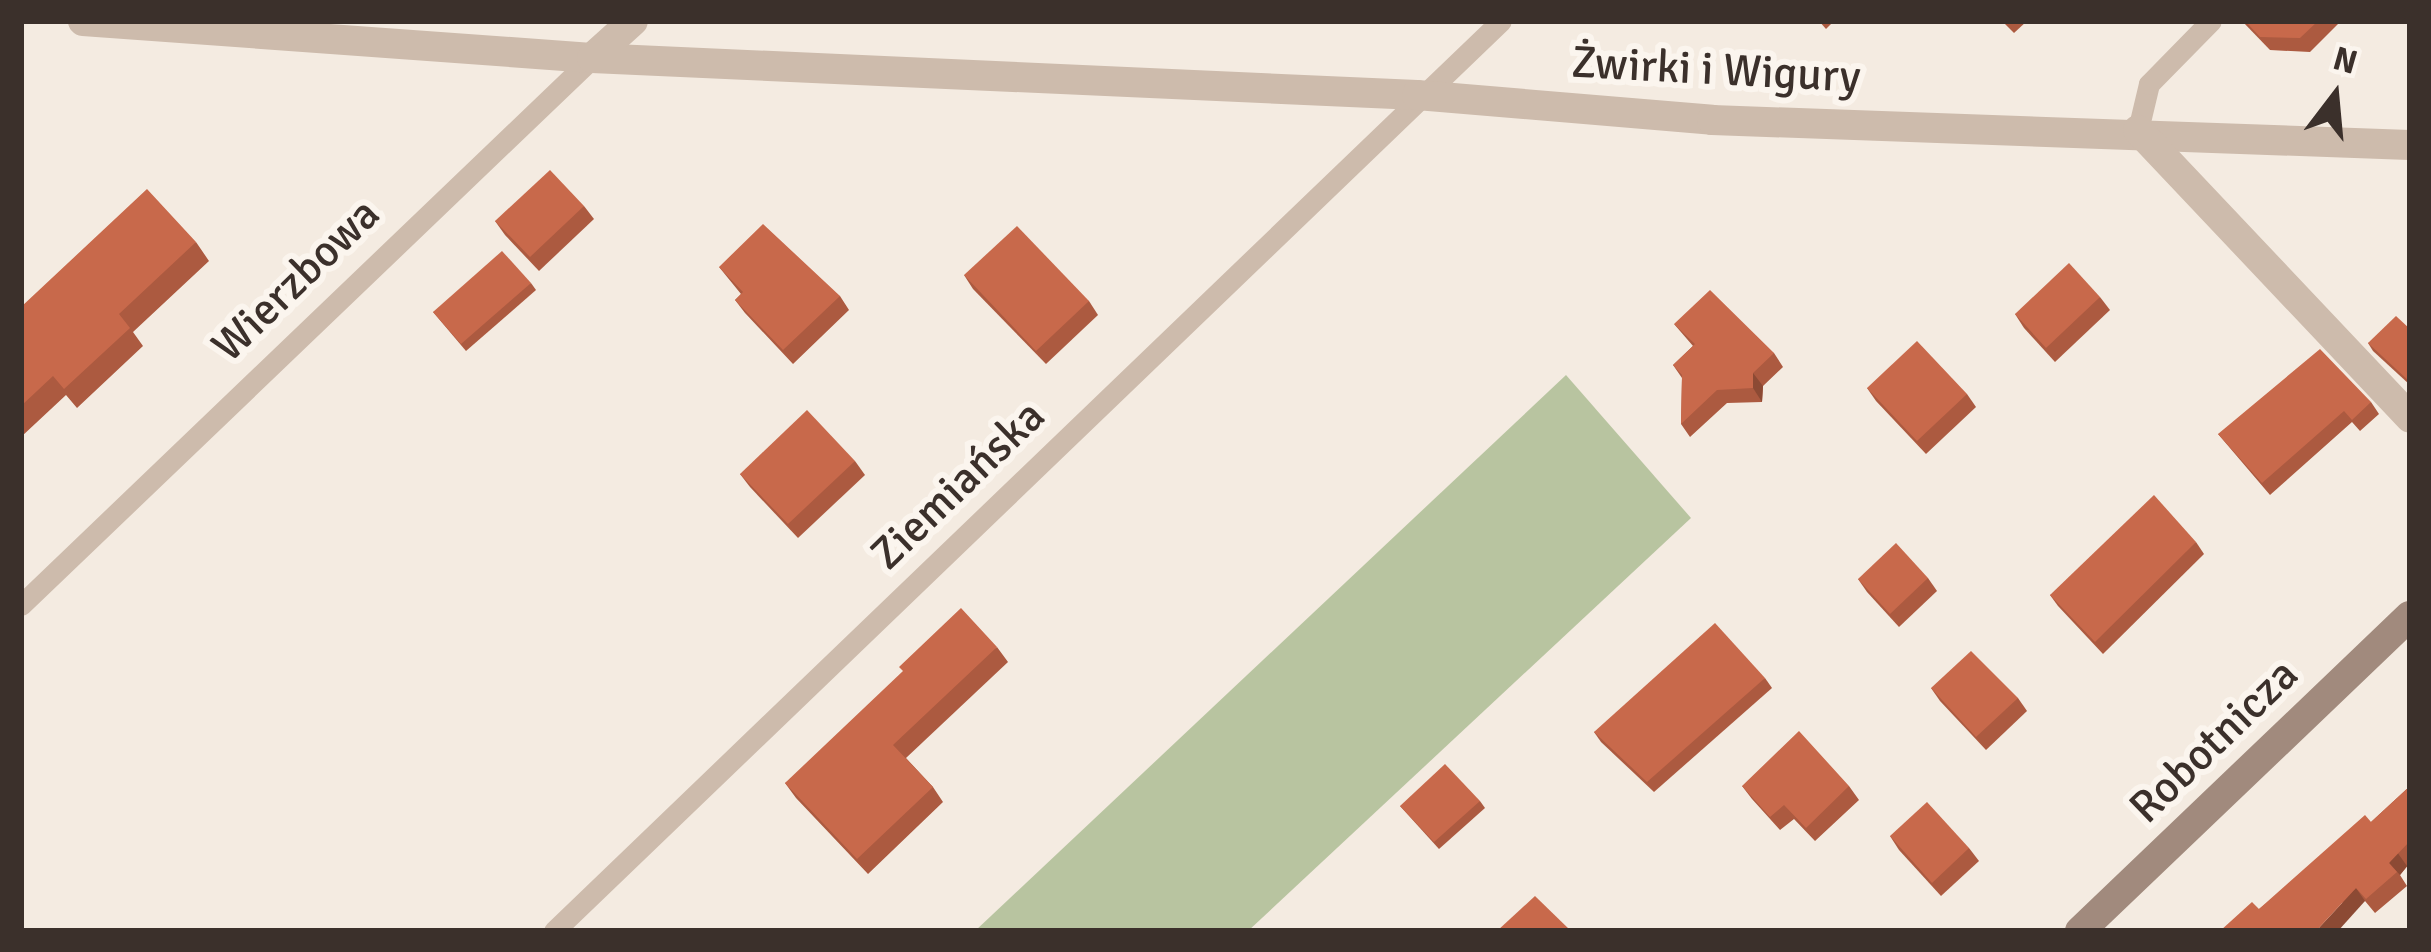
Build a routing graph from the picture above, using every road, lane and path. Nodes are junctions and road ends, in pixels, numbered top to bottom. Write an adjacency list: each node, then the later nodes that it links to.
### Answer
1 (83, 21): 5 (street, Żwirki i Wigury)
2 (634, 21): 5 (street, Wierzbowa)
3 (1501, 21): 6 (lane, Ziemiańska)
4 (2211, 21): 7 (lane)
5 (592, 58): 6 (street, Żwirki i Wigury); 10 (lane, Wierzbowa)
6 (1418, 95): 7 (street, Żwirki i Wigury); 12 (lane, Ziemiańska)
7 (2138, 130): 8 (street, Żwirki i Wigury); 9 (street)
8 (2410, 145)
9 (2410, 418)
10 (21, 605)
11 (2410, 616): 13 (street, Robotnicza)
12 (554, 931)
13 (2080, 931)

